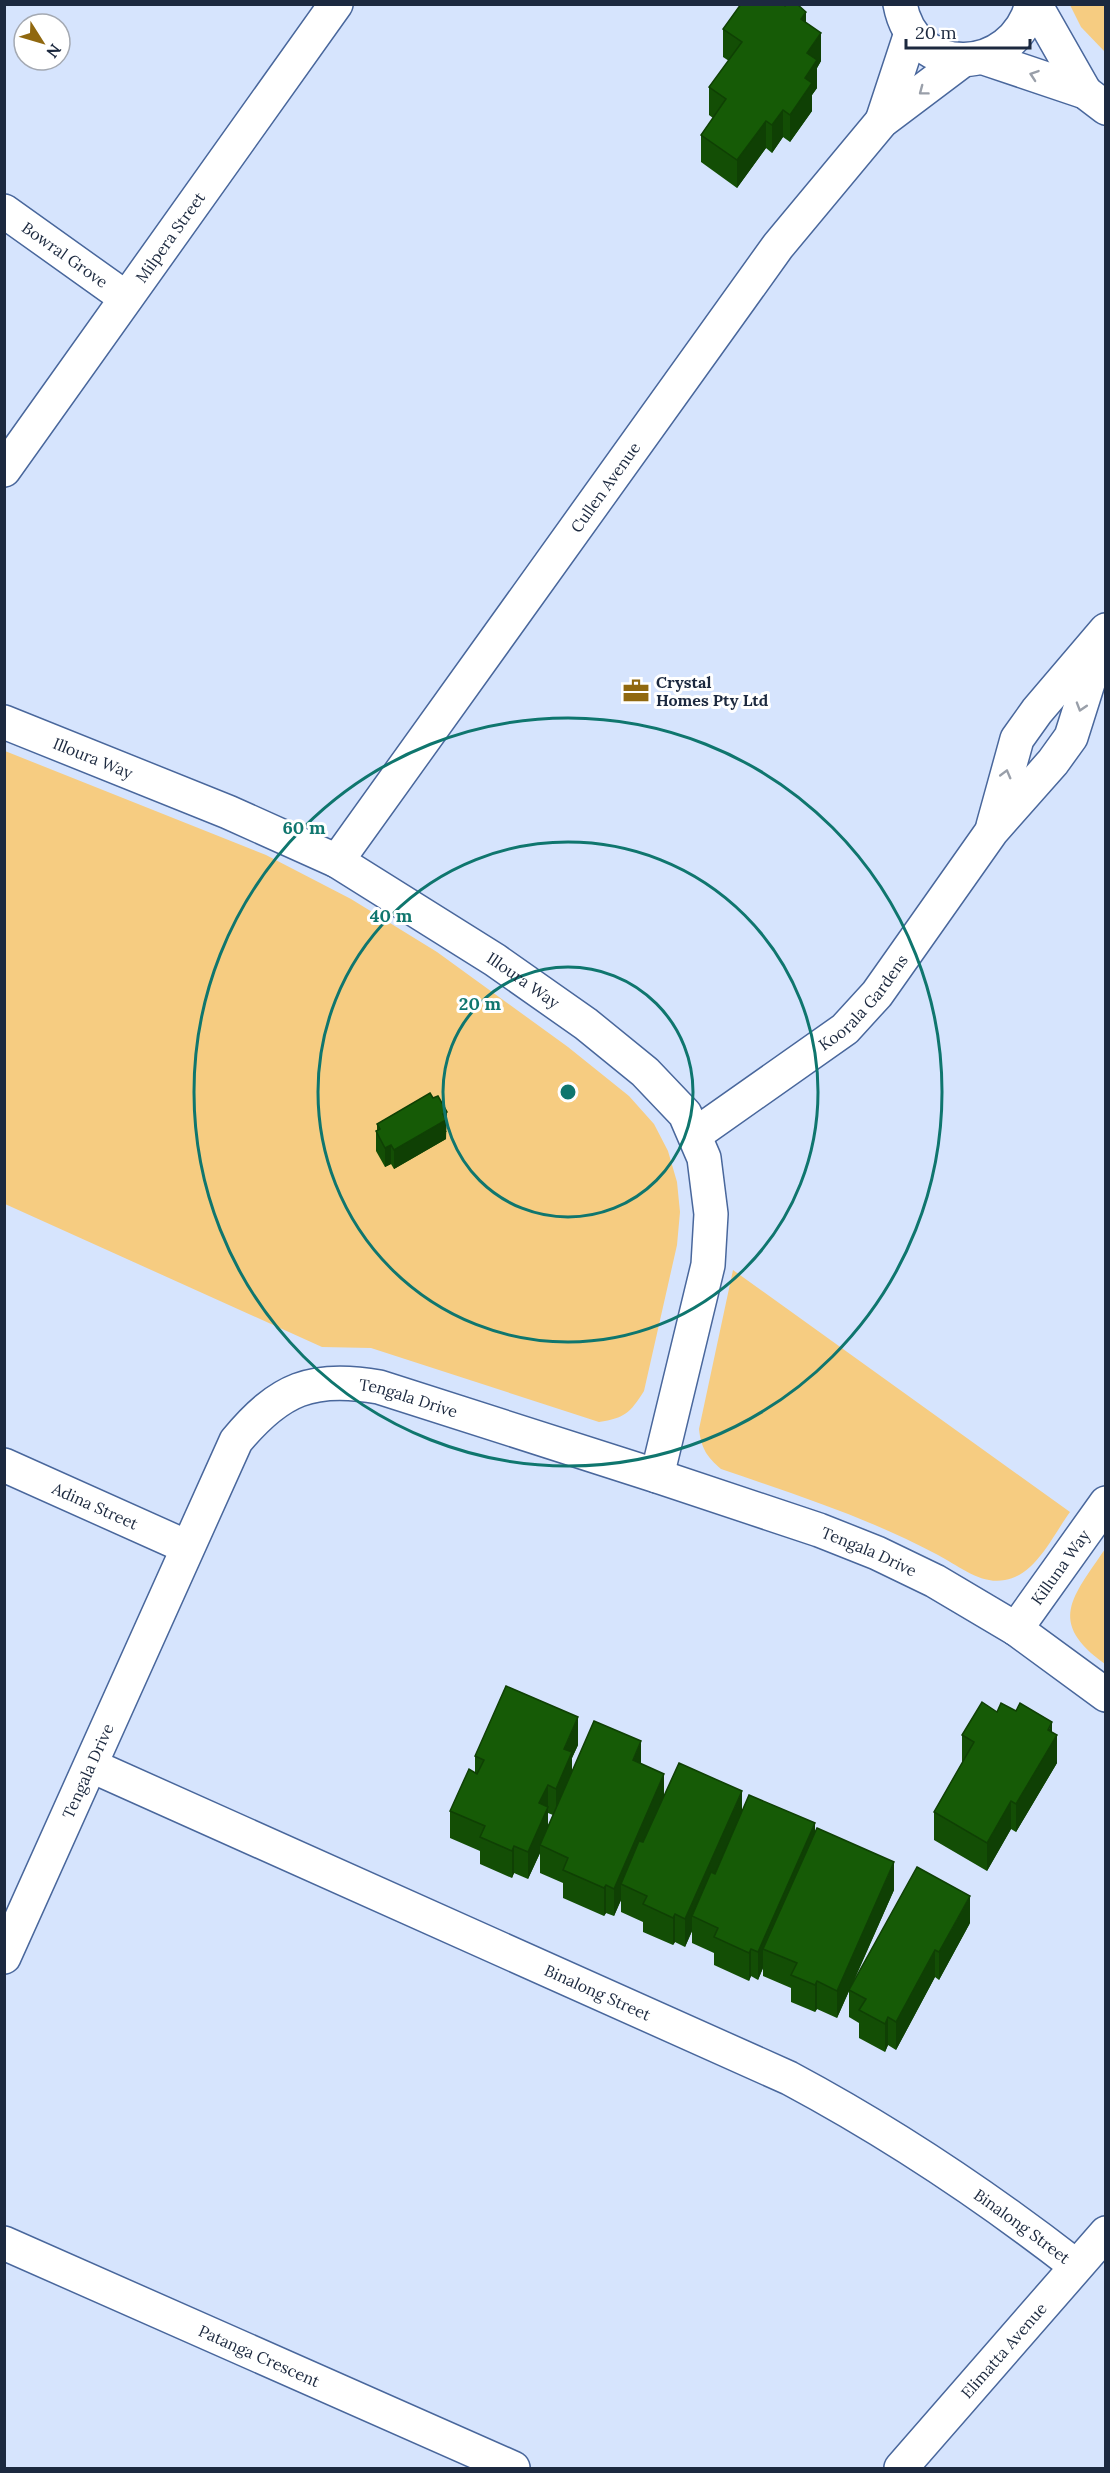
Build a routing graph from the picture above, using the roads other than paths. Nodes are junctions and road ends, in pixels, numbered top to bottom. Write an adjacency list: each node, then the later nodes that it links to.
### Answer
1 (336, 4): 8 (street, Milpera Street)
2 (1034, 4): 4 (street, Cullen Avenue); 5 (street)
3 (901, 14): 4 (street); 6 (street, Cullen Avenue)
4 (974, 59): 5 (street, one-way to 4); 6 (street, Cullen Avenue, one-way to 6)
5 (1095, 100)
6 (882, 121): 13 (street, Cullen Avenue)
7 (4, 211): 8 (street, Bowral Grove)
8 (126, 298): 9 (street, Milpera Street)
9 (4, 470)
10 (1098, 640): 12 (street, Koorala Gardens, one-way to 10); 12 (street, Koorala Gardens, one-way to 12)
11 (4, 722): 13 (street, Illoura Way)
12 (992, 831): 14 (street, Koorala Gardens)
13 (337, 861): 14 (street, Illoura Way)
14 (696, 1134): 16 (street, Illoura Way)
15 (4, 1465): 18 (street, Adina Street)
16 (657, 1476): 18 (street, Tengala Drive); 19 (street, Tengala Drive)
17 (1106, 1503): 19 (street, Killuna Way)
18 (187, 1547): 21 (street, Tengala Drive)
19 (1016, 1629): 20 (street, Tengala Drive)
20 (1106, 1695)
21 (92, 1766): 22 (street, Tengala Drive); 25 (street, Binalong Street)
22 (4, 1958)
23 (1106, 2233): 25 (street, Elimatta Avenue)
24 (4, 2243): 26 (street, Patanga Crescent)
25 (1076, 2266): 27 (street, Elimatta Avenue)
26 (513, 2469)
27 (901, 2469)

